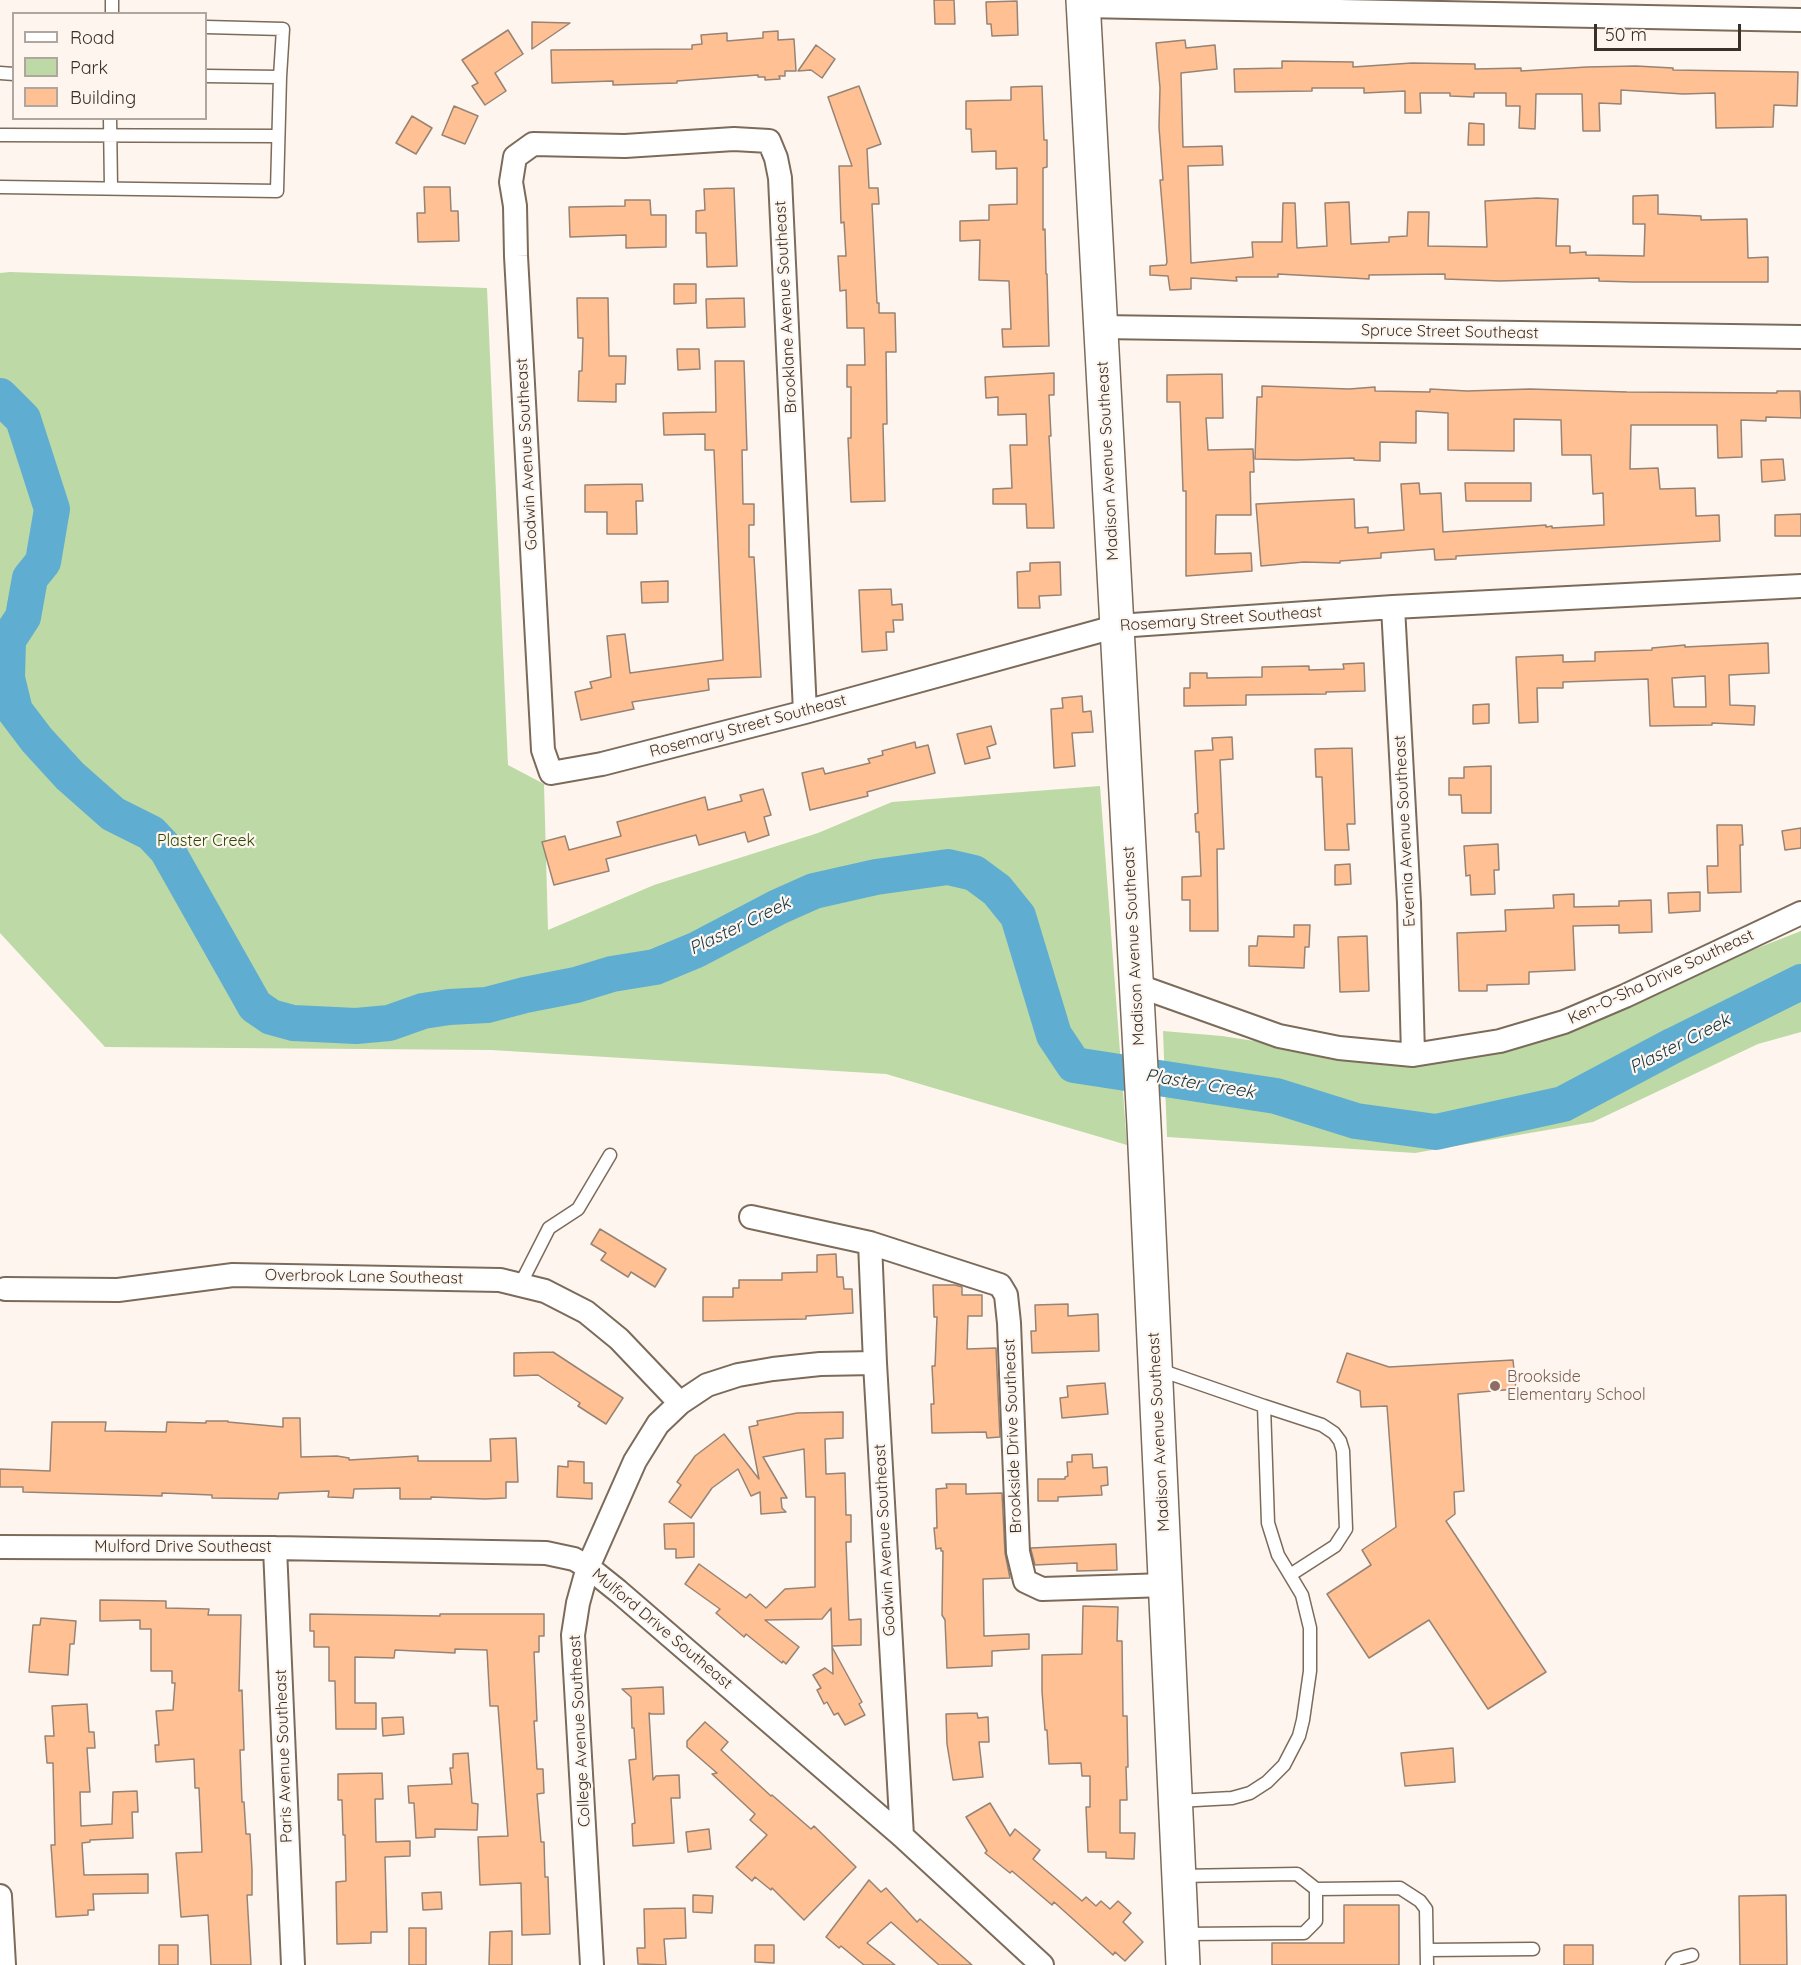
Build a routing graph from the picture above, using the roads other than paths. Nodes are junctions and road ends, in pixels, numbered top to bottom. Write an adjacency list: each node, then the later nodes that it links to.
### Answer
1 (1083, 3): 2 (street); 13 (street, Madison Avenue Southeast)
2 (1801, 20)
3 (207, 27): 5 (lane)
4 (207, 76): 5 (lane)
5 (280, 77): 9 (lane)
6 (111, 120): 8 (lane)
7 (0, 135): 8 (lane)
8 (111, 135): 9 (lane); 12 (lane)
9 (278, 136): 12 (lane)
10 (533, 144): 18 (street, Brooklane Avenue Southeast); 19 (street, Godwin Avenue Southeast)
11 (0, 187): 12 (lane)
12 (111, 188)
13 (1100, 327): 14 (street, Spruce Street Southeast); 17 (street, Madison Avenue Southeast)
14 (1801, 337)
15 (1801, 586): 16 (street, Rosemary Street Southeast)
16 (1394, 607): 17 (street, Rosemary Street Southeast); 22 (street, Evernia Avenue Southeast)
17 (1118, 626): 18 (street, Rosemary Street Southeast); 21 (street, Madison Avenue Southeast)
18 (805, 711): 19 (street, Rosemary Street Southeast)
19 (550, 773)
20 (1801, 913): 22 (street, Ken-O-Sha Drive Southeast)
21 (1136, 985): 22 (street, Ken-O-Sha Drive Southeast); 29 (street, Madison Avenue Southeast)
22 (1413, 1054)
23 (610, 1155): 26 (lane)
24 (751, 1217): 25 (street)
25 (870, 1244): 28 (street, Godwin Avenue Southeast); 36 (street, Brookside Drive Southeast)
26 (520, 1285): 27 (street, Overbrook Lane Southeast); 30 (street, Overbrook Lane Southeast)
27 (5, 1289)
28 (875, 1363): 30 (street, College Avenue Southeast); 38 (street, Godwin Avenue Southeast)
29 (1156, 1369): 31 (lane); 36 (street, Madison Avenue Southeast)
30 (681, 1403): 34 (street, College Avenue Southeast)
31 (1264, 1406): 35 (lane); 35 (lane)
32 (0, 1546): 33 (street, Mulford Drive Southeast)
33 (275, 1548): 34 (street, Mulford Drive Southeast); 47 (street, Paris Avenue Southeast)
34 (588, 1567): 38 (street, Mulford Drive Southeast); 48 (street, College Avenue Southeast)
35 (1290, 1575): 37 (lane)
36 (1166, 1586): 37 (street, Madison Avenue Southeast)
37 (1176, 1802): 39 (street, Madison Avenue Southeast)
38 (902, 1836): 49 (street, Mulford Drive Southeast)
39 (1179, 1876): 40 (lane); 42 (street, Madison Avenue Southeast)
40 (1316, 1889): 42 (lane); 44 (lane)
41 (0, 1896): 46 (street)
42 (1182, 1949)
43 (1533, 1949): 44 (lane)
44 (1427, 1950): 50 (lane)
45 (1692, 1955): 51 (lane)
46 (4, 1965)
47 (293, 1965)
48 (592, 1965)
49 (1042, 1965)
50 (1427, 1965)
51 (1672, 1965)

